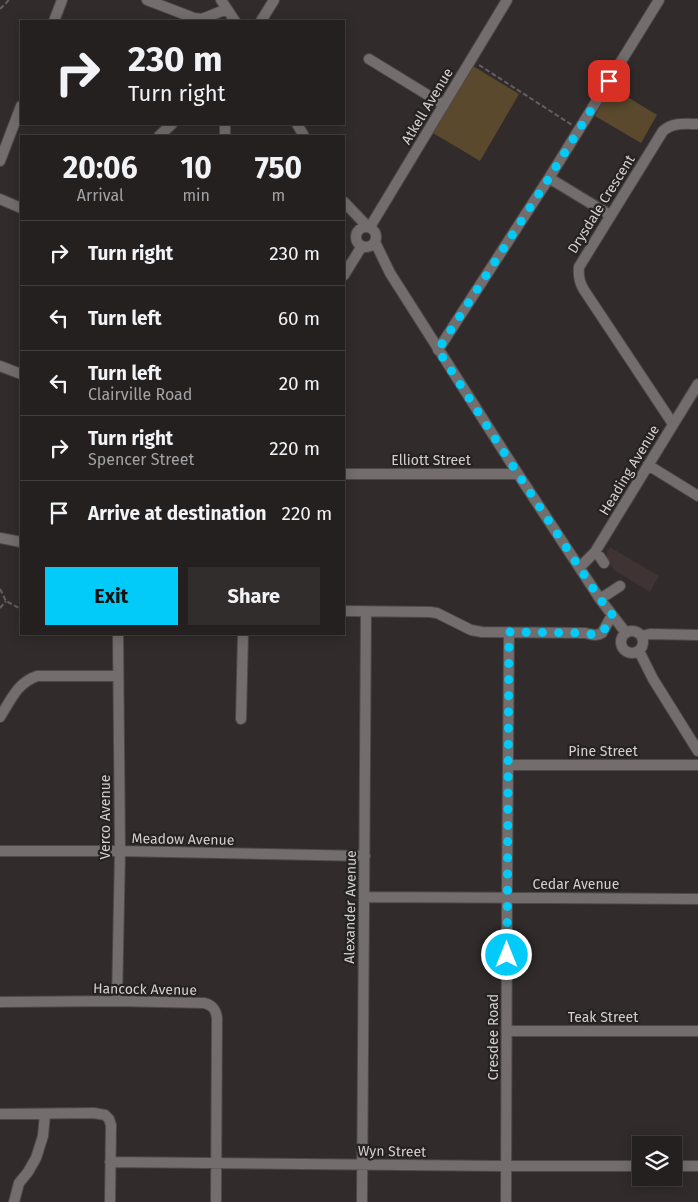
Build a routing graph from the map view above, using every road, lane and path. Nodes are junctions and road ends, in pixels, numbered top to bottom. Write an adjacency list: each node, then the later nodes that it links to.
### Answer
1 (9, 0): 8 (path)
2 (62, 0): 10 (street)
3 (147, 0): 9 (street)
4 (221, 0): 9 (street)
5 (274, 0): 12 (street)
6 (507, 0): 14 (street, Atkell Avenue)
7 (659, 0): 19 (street)
8 (0, 9)
9 (227, 10): 11 (street)
10 (54, 20)
11 (234, 20)
12 (262, 20)
13 (369, 59): 15 (street)
14 (471, 60): 15 (street, Atkell Avenue); 19 (path)
15 (444, 105): 28 (street, Atkell Avenue)
16 (20, 109): 21 (street)
17 (698, 124): 27 (street, Drysdale Crescent)
18 (171, 125): 20 (street)
19 (579, 130): 22 (street)
20 (160, 135)
21 (0, 161)
22 (549, 178): 27 (street); 31 (street)
23 (0, 199): 26 (street)
24 (345, 203): 28 (street)
25 (345, 207): 28 (street)
26 (20, 208)
27 (610, 215): 35 (street, Drysdale Crescent)
28 (365, 228): 29 (street); 29 (street)
29 (367, 245): 30 (street); 31 (street)
30 (345, 274)
31 (438, 350): 38 (street)
32 (0, 366): 33 (street)
33 (20, 374)
34 (698, 384): 35 (street, Heading Avenue)
35 (673, 424): 36 (street, Heading Avenue)
36 (648, 466): 39 (street); 42 (street, Heading Avenue)
37 (345, 474): 38 (street, Elliott Street)
38 (518, 474): 44 (street)
39 (698, 496)
40 (0, 538): 41 (street)
41 (20, 542)
42 (595, 552): 43 (street); 44 (street, Heading Avenue)
43 (604, 563)
44 (580, 567): 47 (street)
45 (620, 586): 47 (street)
46 (0, 589): 48 (path)
47 (600, 599): 53 (street)
48 (6, 601): 49 (path); 50 (path)
49 (0, 608)
50 (20, 608)
51 (345, 612): 52 (street)
52 (366, 612): 54 (street); 69 (street, Alexander Avenue)
53 (612, 614): 54 (street); 55 (street)
54 (509, 632): 65 (street, Cresdee Road)
55 (626, 633): 59 (street); 60 (street)
56 (118, 635): 61 (street, Verco Avenue)
57 (243, 635): 63 (street)
58 (698, 635): 59 (street)
59 (642, 636): 60 (street)
60 (639, 651): 64 (street)
61 (118, 676): 62 (street); 68 (street, Verco Avenue)
62 (0, 717)
63 (241, 719)
64 (698, 751)
65 (508, 765): 66 (street, Pine Street); 71 (street, Cresdee Road)
66 (698, 765)
67 (0, 851): 68 (street, Meadow Avenue)
68 (120, 852): 69 (street, Meadow Avenue); 73 (street, Verco Avenue)
69 (365, 856): 70 (street, Alexander Avenue)
70 (364, 897): 71 (street, Cedar Avenue); 81 (street, Alexander Avenue)
71 (507, 898): 72 (street, Cedar Avenue); 75 (street, Cresdee Road)
72 (698, 899)
73 (117, 1001): 74 (street, Hancock Avenue); 80 (street, Hancock Avenue)
74 (0, 1002)
75 (507, 1031): 76 (street, Teak Street); 82 (street, Cresdee Road)
76 (698, 1031)
77 (0, 1114): 78 (street)
78 (45, 1114): 79 (street); 86 (street)
79 (110, 1162): 80 (street, Wyn Street); 87 (street)
80 (216, 1164): 81 (street, Wyn Street); 88 (street, Hancock Avenue)
81 (362, 1165): 82 (street, Wyn Street); 89 (street, Alexander Avenue)
82 (506, 1166): 83 (street, Wyn Street); 90 (street, Cresdee Road)
83 (632, 1166)
84 (682, 1166): 85 (street)
85 (698, 1166)
86 (14, 1202)
87 (110, 1202)
88 (216, 1202)
89 (362, 1202)
90 (506, 1202)

